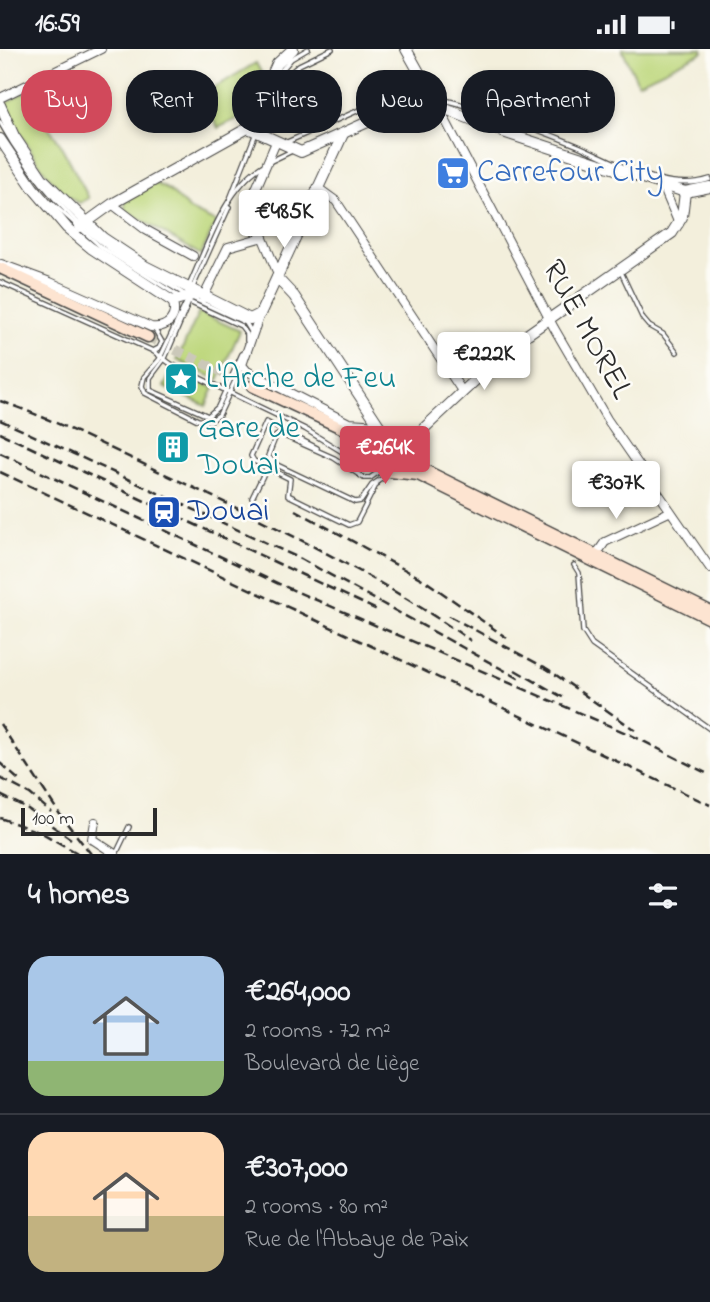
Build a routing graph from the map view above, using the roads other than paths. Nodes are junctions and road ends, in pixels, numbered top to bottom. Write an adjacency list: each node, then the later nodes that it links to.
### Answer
1 (101, 49): 11 (street)
2 (293, 49): 7 (street)
3 (308, 49): 7 (lane)
4 (332, 49): 6 (lane)
5 (406, 49): 10 (street)
6 (306, 62): 7 (lane); 9 (lane)
7 (279, 67): 8 (street)
8 (278, 70)
9 (294, 70)
10 (417, 70)
11 (0, 98)
12 (0, 105): 37 (street)
13 (447, 105): 29 (lane)
14 (447, 106): 30 (street)
15 (356, 110): 26 (lane)
16 (0, 122): 37 (lane)
17 (356, 124): 27 (lane)
18 (447, 124): 48 (street, RUE MOREL)
19 (356, 128): 24 (street)
20 (0, 130): 37 (lane)
21 (250, 133): 34 (street)
22 (255, 133): 35 (lane)
23 (261, 133): 26 (street)
24 (343, 134): 27 (street); 32 (street)
25 (0, 139): 37 (street)
26 (278, 144): 27 (street); 28 (street)
27 (293, 151): 28 (lane)
28 (266, 163): 35 (lane); 38 (street)
29 (710, 179)
30 (662, 184): 33 (street); 36 (street)
31 (710, 187): 33 (street)
32 (318, 188): 43 (street); 57 (street)
33 (685, 193): 36 (street)
34 (112, 204): 37 (street); 39 (street)
35 (229, 204): 46 (lane)
36 (679, 224): 41 (street)
37 (79, 228): 46 (street); 46 (street)
38 (262, 237): 43 (street); 46 (street)
39 (193, 256)
40 (0, 266): 45 (main road); 49 (street)
41 (620, 270): 48 (street); 52 (lane)
42 (0, 275): 45 (main road)
43 (278, 276): 47 (street); 59 (street)
44 (0, 282): 51 (lane)
45 (37, 286): 49 (main road)
46 (189, 297): 47 (street); 49 (street); 50 (lane); 53 (lane); 53 (lane); 56 (lane)
47 (261, 314): 50 (street)
48 (550, 319): 57 (street); 67 (street, RUE MOREL)
49 (151, 333): 51 (lane)
50 (252, 343): 54 (street)
51 (153, 351): 53 (lane)
52 (677, 352)
53 (163, 357): 56 (lane); 56 (lane)
54 (242, 365): 56 (lane); 59 (street)
55 (252, 386): 58 (main road)
56 (228, 391): 64 (lane)
57 (462, 391): 62 (street)
58 (319, 419): 60 (main road); 64 (main road)
59 (379, 425): 60 (street)
60 (391, 445): 62 (main road); 64 (main road)
61 (321, 452): 63 (lane); 64 (lane); 65 (lane)
62 (407, 452): 64 (main road); 68 (main road)
63 (267, 467): 65 (lane); 66 (lane)
64 (389, 467): 65 (lane); 68 (main road)
65 (378, 481)
66 (252, 498)
67 (669, 512): 68 (street); 70 (street, RUE MOREL)
68 (594, 558): 71 (main road); 72 (main road)
69 (575, 565): 73 (lane)
70 (710, 568)
71 (710, 611)
72 (710, 619)
73 (710, 729)
74 (95, 822): 76 (street)
75 (130, 827): 76 (lane)
76 (116, 854)

